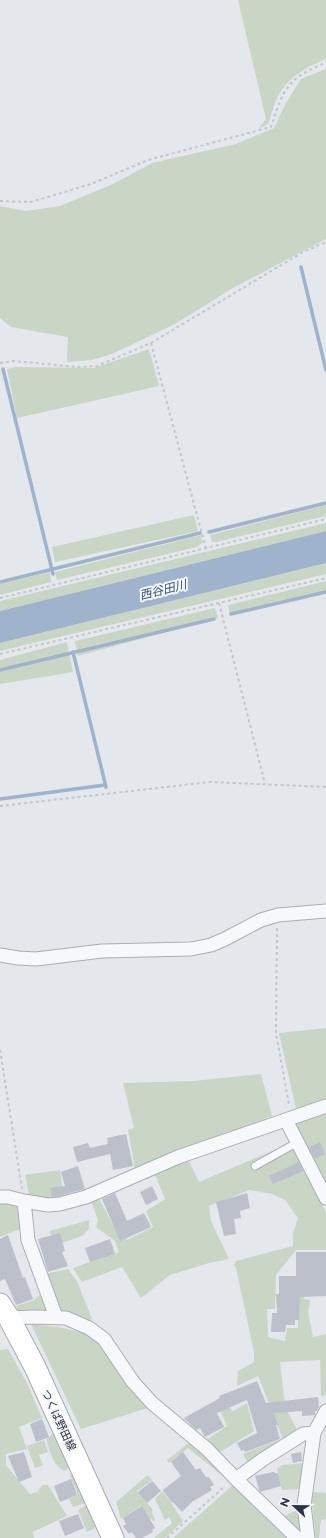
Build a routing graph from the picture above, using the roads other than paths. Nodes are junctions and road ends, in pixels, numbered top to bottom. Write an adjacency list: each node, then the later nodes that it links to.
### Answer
1 (326, 911): 2 (street)
2 (0, 955)
3 (326, 1106): 4 (street)
4 (289, 1119): 5 (street); 9 (street)
5 (298, 1142): 6 (lane); 8 (street)
6 (255, 1166)
7 (0, 1197): 9 (street)
8 (326, 1198)
9 (24, 1202): 11 (street)
10 (5, 1311): 11 (street); 15 (main road, つくば野田線)
11 (56, 1317): 14 (street)
12 (326, 1411): 13 (street)
13 (314, 1433): 14 (street); 17 (street)
14 (235, 1478): 16 (street)
15 (113, 1538)
16 (297, 1538)
17 (308, 1538)

